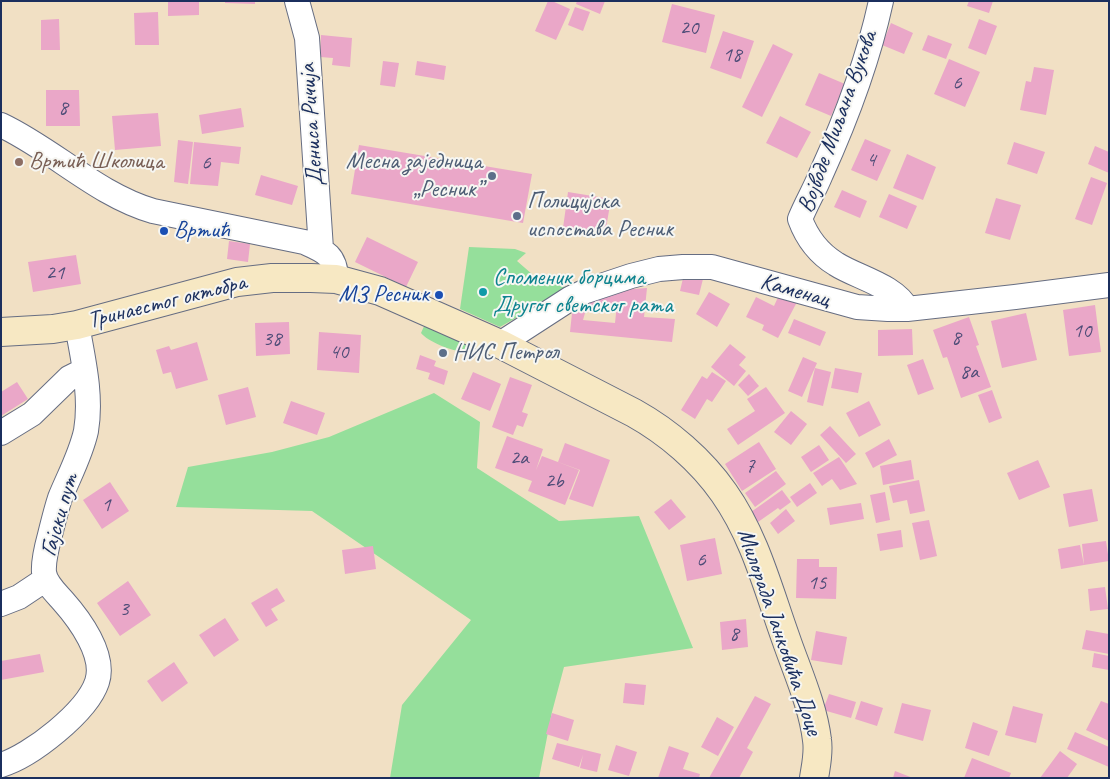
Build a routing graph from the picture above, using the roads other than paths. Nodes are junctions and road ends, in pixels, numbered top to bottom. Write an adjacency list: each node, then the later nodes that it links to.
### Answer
1 (297, 1): 4 (street, Дениса Ричија)
2 (880, 1): 7 (street, Војводе Миљана Вукова)
3 (1, 125): 4 (street)
4 (321, 249): 5 (street)
5 (336, 280): 8 (street, Тринаестог октобра); 10 (street, Тринаестог октобра)
6 (1109, 285): 7 (street, Каменац)
7 (907, 309): 10 (street, Каменац)
8 (77, 325): 9 (street, Тринаестог октобра); 11 (street, Гајски пут)
9 (1, 332)
10 (500, 344): 16 (street, Милорада Јанковића Доце)
11 (84, 370): 12 (street); 13 (street, Гајски пут)
12 (1, 433)
13 (46, 579): 14 (street); 15 (street, Гајски пут)
14 (1, 604)
15 (1, 765)
16 (814, 778)

